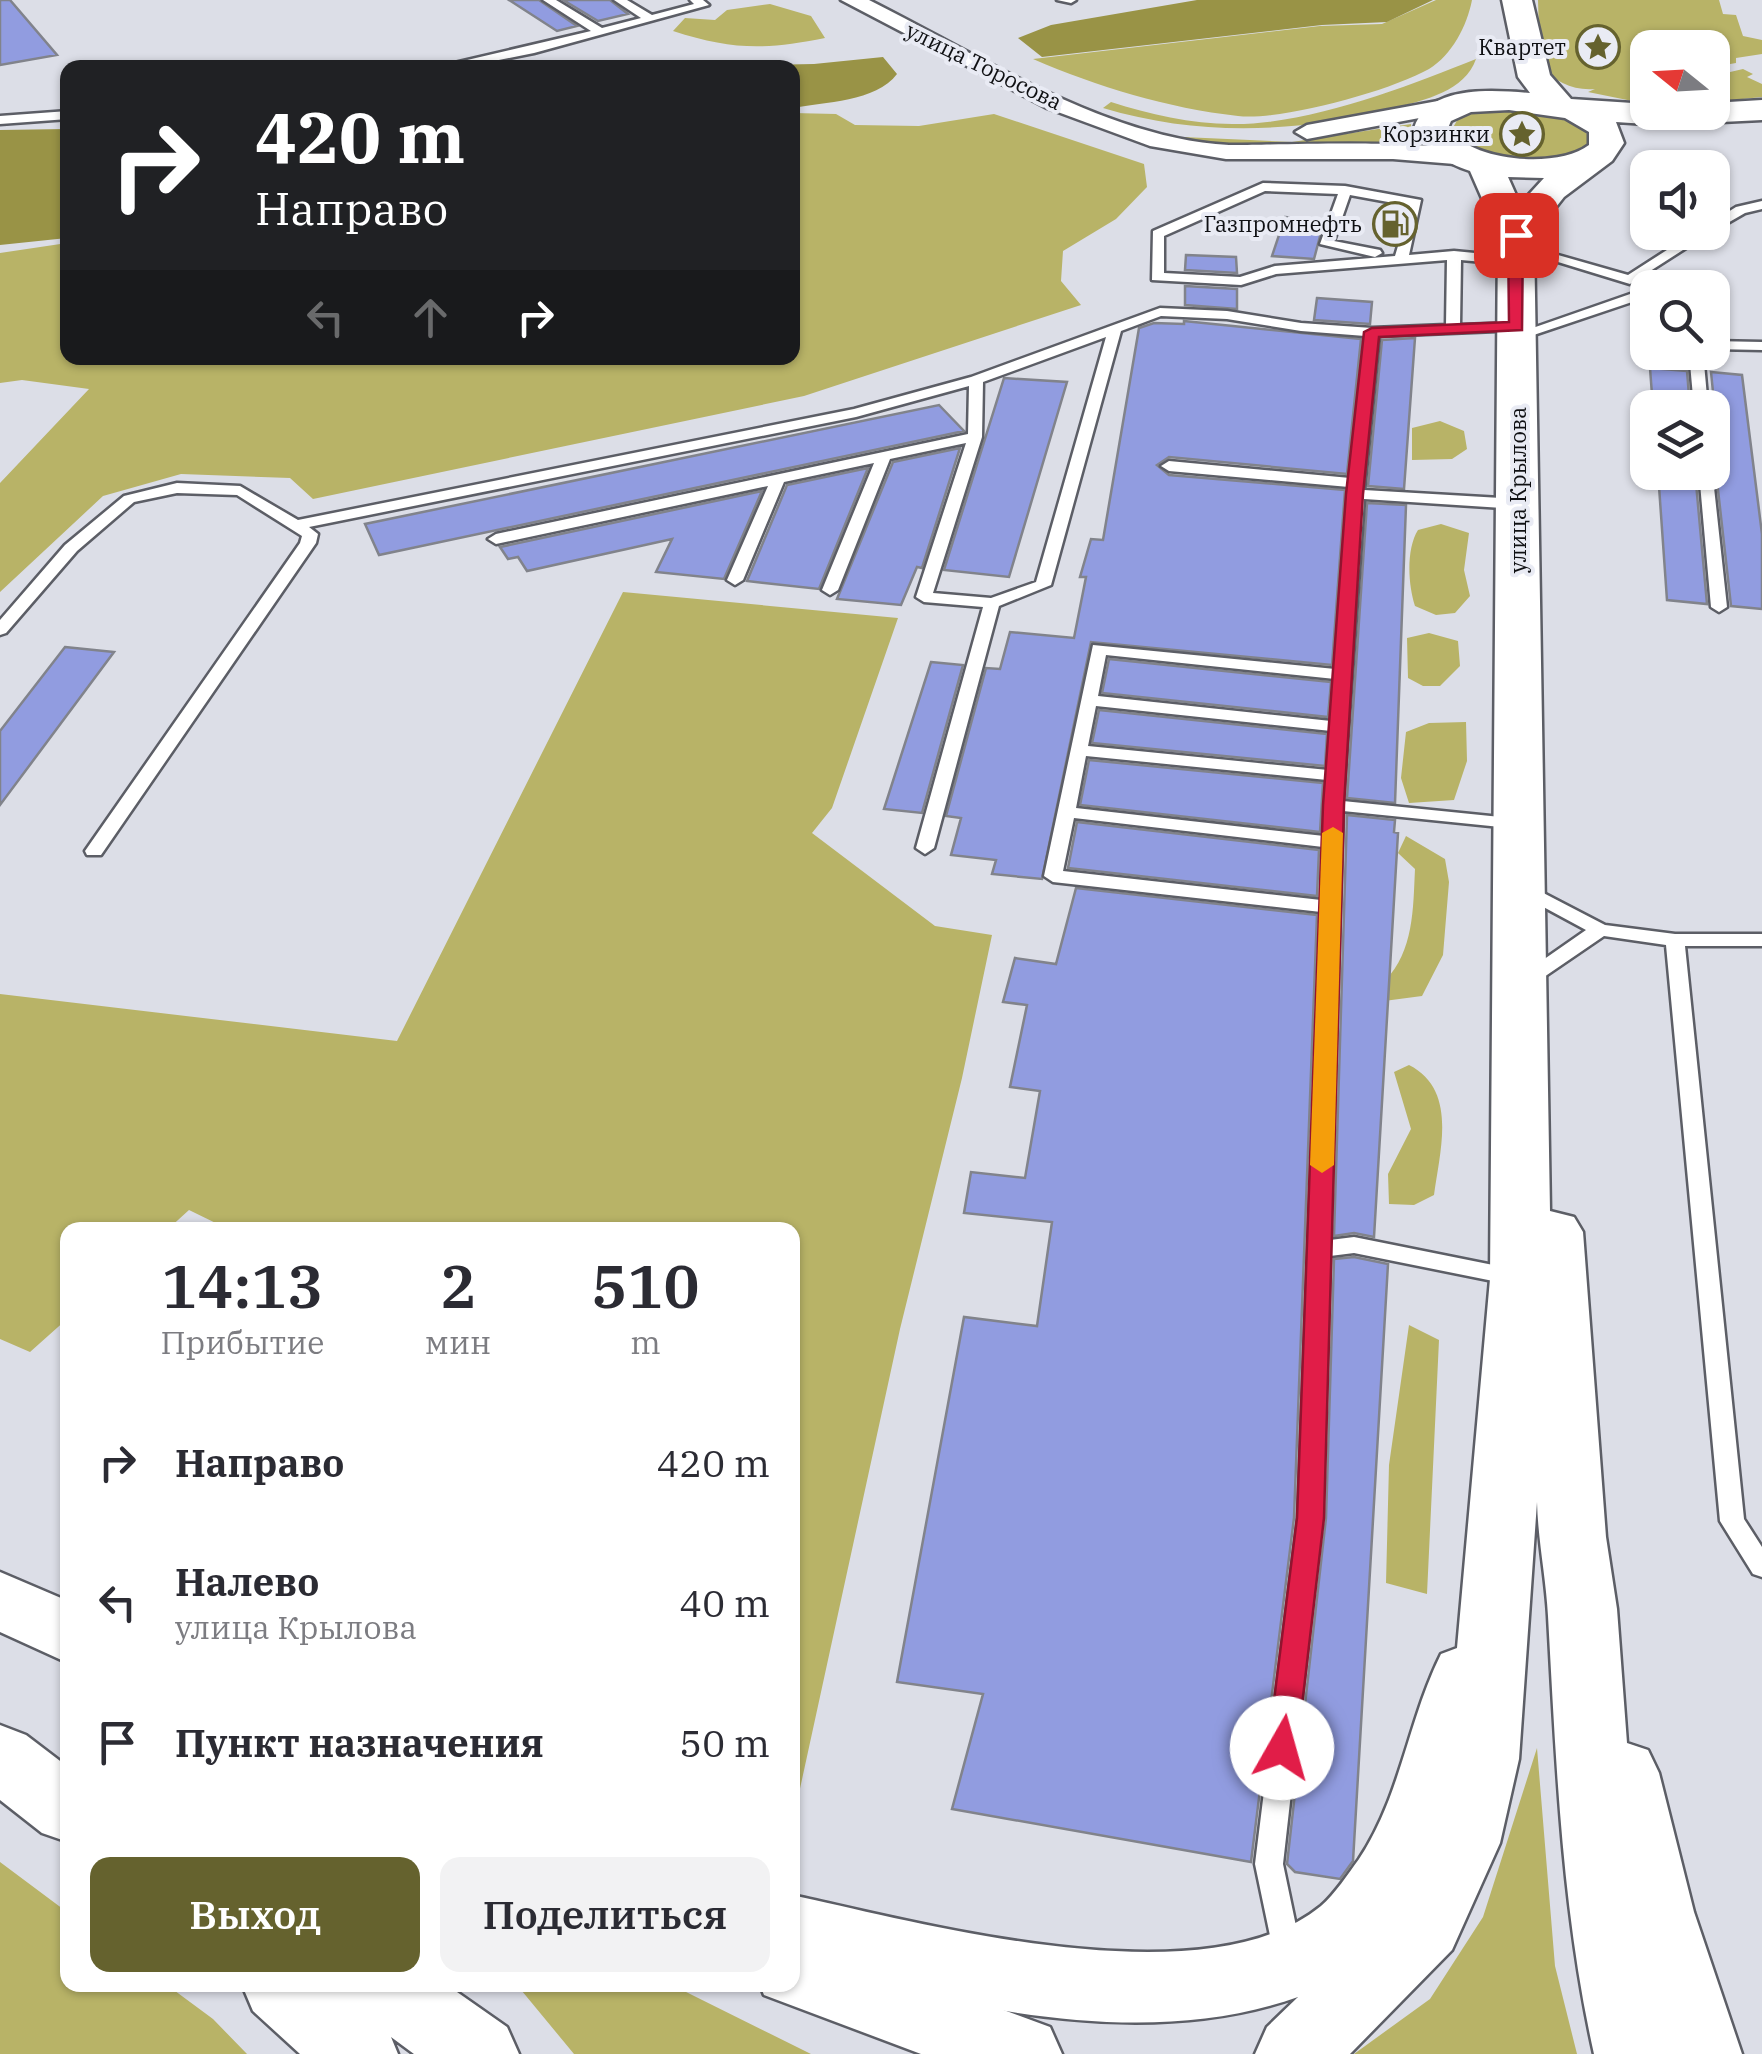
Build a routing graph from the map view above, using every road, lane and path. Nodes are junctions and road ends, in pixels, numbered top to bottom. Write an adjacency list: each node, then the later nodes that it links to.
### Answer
1 (548, 0): 9 (lane)
2 (619, 0): 8 (lane)
3 (695, 0): 8 (lane)
4 (852, 0): 16 (street, улица Торосова)
5 (1062, 0): 6 (lane)
6 (1071, 0)
7 (1516, 0): 11 (main road, улица Крылова); 12 (main road)
8 (651, 19): 9 (lane)
9 (600, 32): 10 (lane)
10 (481, 60)
11 (1471, 102): 12 (main road); 16 (street); 19 (main road, улица Крылова)
12 (1564, 107): 13 (main road); 18 (main road)
13 (1762, 110)
14 (60, 116): 15 (lane)
15 (0, 120)
16 (1119, 125): 19 (street)
17 (1762, 134): 18 (main road)
18 (1593, 158): 19 (main road); 23 (main road)
19 (1476, 160): 23 (main road, улица Крылова)
20 (1345, 190): 26 (lane); 26 (lane); 26 (lane)
21 (1762, 205): 22 (lane)
22 (1730, 217)
23 (1516, 248): 24 (lane); 25 (lane); 30 (main road, улица Крылова)
24 (1677, 250)
25 (1454, 255): 26 (lane); 29 (lane)
26 (1401, 258)
27 (1630, 298): 30 (lane)
28 (1116, 329): 31 (lane); 34 (lane); 46 (lane)
29 (1453, 330): 30 (lane); 31 (lane)
30 (1517, 331): 41 (main road, улица Крылова)
31 (1372, 332): 39 (lane)
32 (1730, 345): 33 (lane)
33 (1762, 346)
34 (976, 380): 35 (lane); 42 (lane)
35 (976, 438): 36 (lane); 46 (lane)
36 (884, 457): 38 (lane); 45 (lane)
37 (1170, 466): 39 (lane)
38 (778, 479): 43 (lane); 44 (lane)
39 (1356, 488): 41 (lane); 49 (lane)
40 (1709, 490): 47 (lane)
41 (1518, 504): 56 (main road, улица Крылова)
42 (295, 525): 48 (lane); 59 (lane)
43 (496, 539)
44 (735, 580)
45 (830, 590)
46 (992, 603): 58 (lane)
47 (1719, 607)
48 (0, 630)
49 (1342, 675): 50 (lane); 51 (lane)
50 (1088, 700): 51 (lane); 52 (lane)
51 (1339, 728): 53 (lane)
52 (1079, 750): 53 (lane); 55 (lane)
53 (1336, 776): 54 (lane)
54 (1334, 805): 56 (lane); 57 (lane)
55 (1066, 812): 57 (lane); 61 (lane)
56 (1520, 824): 60 (main road); 67 (main road)
57 (1332, 842): 61 (lane)
58 (925, 848)
59 (94, 851)
60 (1528, 890): 62 (lane); 65 (main road)
61 (1330, 907): 66 (lane)
62 (1600, 930): 63 (lane); 65 (lane)
63 (1675, 940): 64 (lane); 69 (lane)
64 (1762, 940)
65 (1537, 973): 71 (main road)
66 (1319, 1249): 67 (lane); 78 (lane)
67 (1521, 1278): 68 (main road)
68 (1501, 1557): 78 (main road); 85 (main road)
69 (1762, 1567)
70 (0, 1600): 72 (main road)
71 (1582, 1609): 86 (main road); 87 (main road)
72 (60, 1630)
73 (0, 1736): 75 (main road)
74 (0, 1756): 76 (main road)
75 (60, 1773)
76 (60, 1804)
77 (800, 1932): 78 (main road)
78 (1289, 1962)
79 (800, 1971): 84 (main road)
80 (289, 1992): 82 (main road)
81 (392, 1992): 83 (main road)
82 (358, 2054)
83 (479, 2054)
84 (1022, 2054)
85 (1295, 2054)
86 (1634, 2054)
87 (1702, 2054)

